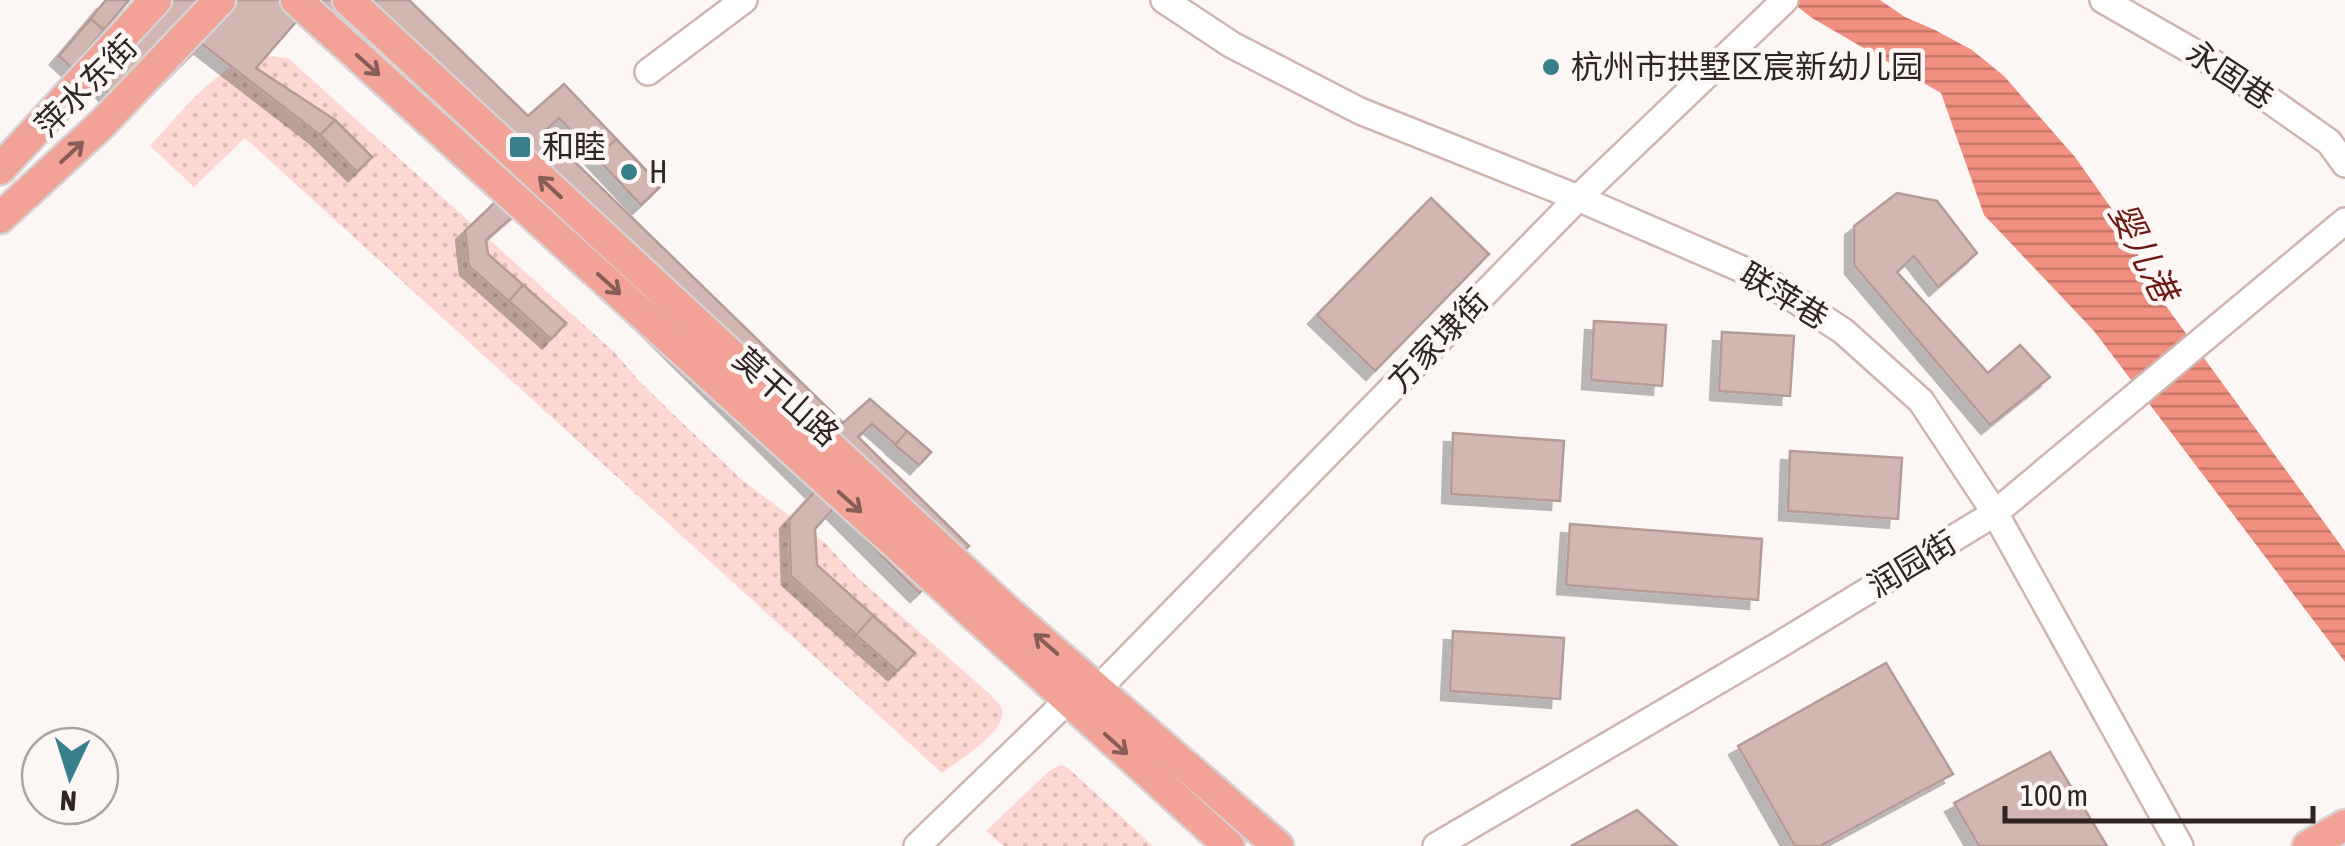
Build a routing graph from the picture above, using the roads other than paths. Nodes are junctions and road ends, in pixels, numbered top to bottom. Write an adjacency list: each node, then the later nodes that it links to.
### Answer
1 (156, 0): 11 (main road, 萍水东街)
2 (220, 0): 13 (main road, 萍水东街, one-way to 2)
3 (296, 0): 17 (main road, 莫干山路, one-way to 17)
4 (348, 0): 16 (main road, 莫干山路, one-way to 4)
5 (744, 0): 9 (street)
6 (1164, 0): 12 (street, 联萍巷)
7 (2103, 0): 10 (street, 永固巷)
8 (1777, 7): 12 (street, 方家埭街)
9 (648, 72)
10 (2345, 164)
11 (0, 169)
12 (1578, 198): 15 (street, 联萍巷); 16 (street, 方家埭街)
13 (0, 218)
14 (2345, 221): 15 (street, 润园街)
15 (1995, 512): 22 (street, 润园街); 23 (street, 联萍巷)
16 (1098, 689): 21 (main road, 莫干山路)
17 (1068, 700): 19 (street); 20 (main road, 莫干山路, one-way to 20)
18 (2345, 825): 24 (main road)
19 (918, 846)
20 (1228, 846)
21 (1278, 846)
22 (1436, 846)
23 (2180, 846)
24 (2308, 846)

